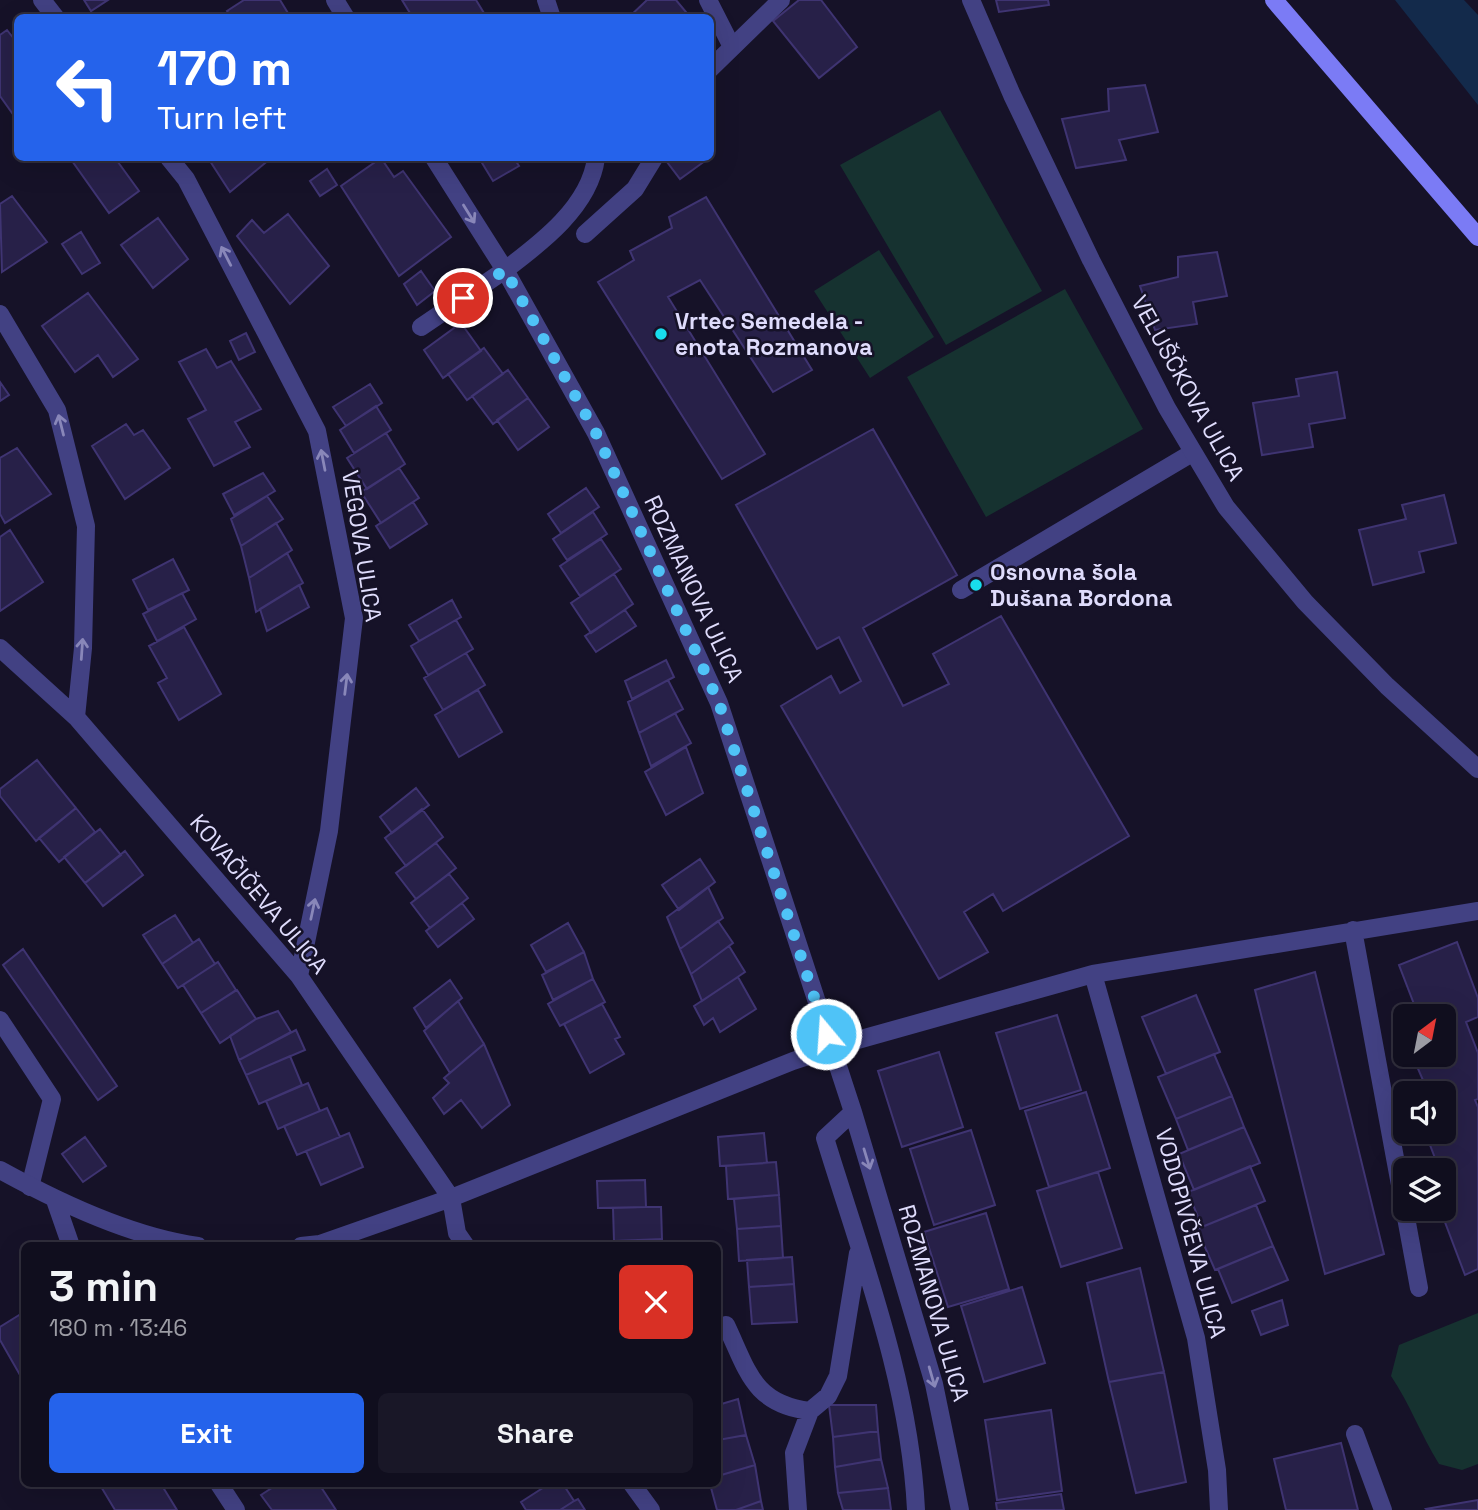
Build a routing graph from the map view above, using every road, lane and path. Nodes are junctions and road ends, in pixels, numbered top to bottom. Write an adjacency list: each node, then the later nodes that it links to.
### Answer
1 (42, 0): 6 (street)
2 (708, 0): 7 (street)
3 (781, 0): 7 (street)
4 (971, 0): 18 (street, VELUŠČKOVA ULICA)
5 (1274, 0): 14 (street)
6 (53, 14)
7 (732, 47): 8 (street)
8 (714, 65)
9 (171, 161): 26 (street, VEGOVA ULICA, one-way to 9)
10 (436, 161): 15 (street, ROZMANOVA ULICA, one-way to 15)
11 (596, 161): 15 (street)
12 (652, 161): 13 (street)
13 (585, 234)
14 (1478, 237)
15 (505, 270): 17 (street); 28 (street, ROZMANOVA ULICA)
16 (0, 314): 21 (street, one-way to 16)
17 (421, 327)
18 (1192, 453): 19 (street); 22 (street, VELUŠČKOVA ULICA)
19 (961, 590)
20 (0, 648): 21 (street, KOVAČIČEVA ULICA)
21 (76, 717): 26 (street, KOVAČIČEVA ULICA)
22 (1478, 769)
23 (1478, 911): 24 (street)
24 (1353, 930): 25 (street); 39 (street)
25 (1093, 974): 28 (street); 50 (street, VODOPIVČEVA ULICA)
26 (299, 976): 32 (street, KOVAČIČEVA ULICA)
27 (0, 1020): 31 (street)
28 (831, 1048): 29 (street, ROZMANOVA ULICA); 32 (street)
29 (853, 1112): 38 (street); 49 (street, ROZMANOVA ULICA, one-way to 49)
30 (0, 1170): 31 (street)
31 (30, 1187): 33 (street)
32 (451, 1198): 36 (street); 37 (street)
33 (55, 1200): 34 (street); 35 (street)
34 (70, 1242)
35 (170, 1242)
36 (326, 1242)
37 (463, 1242)
38 (859, 1249): 41 (street); 48 (street)
39 (1419, 1288)
40 (726, 1325): 41 (street)
41 (810, 1411): 47 (street)
42 (1355, 1434): 51 (street)
43 (221, 1487): 45 (street)
44 (634, 1487): 46 (street)
45 (236, 1510)
46 (651, 1510)
47 (798, 1510)
48 (916, 1510)
49 (960, 1510)
50 (1219, 1510)
51 (1383, 1510)

